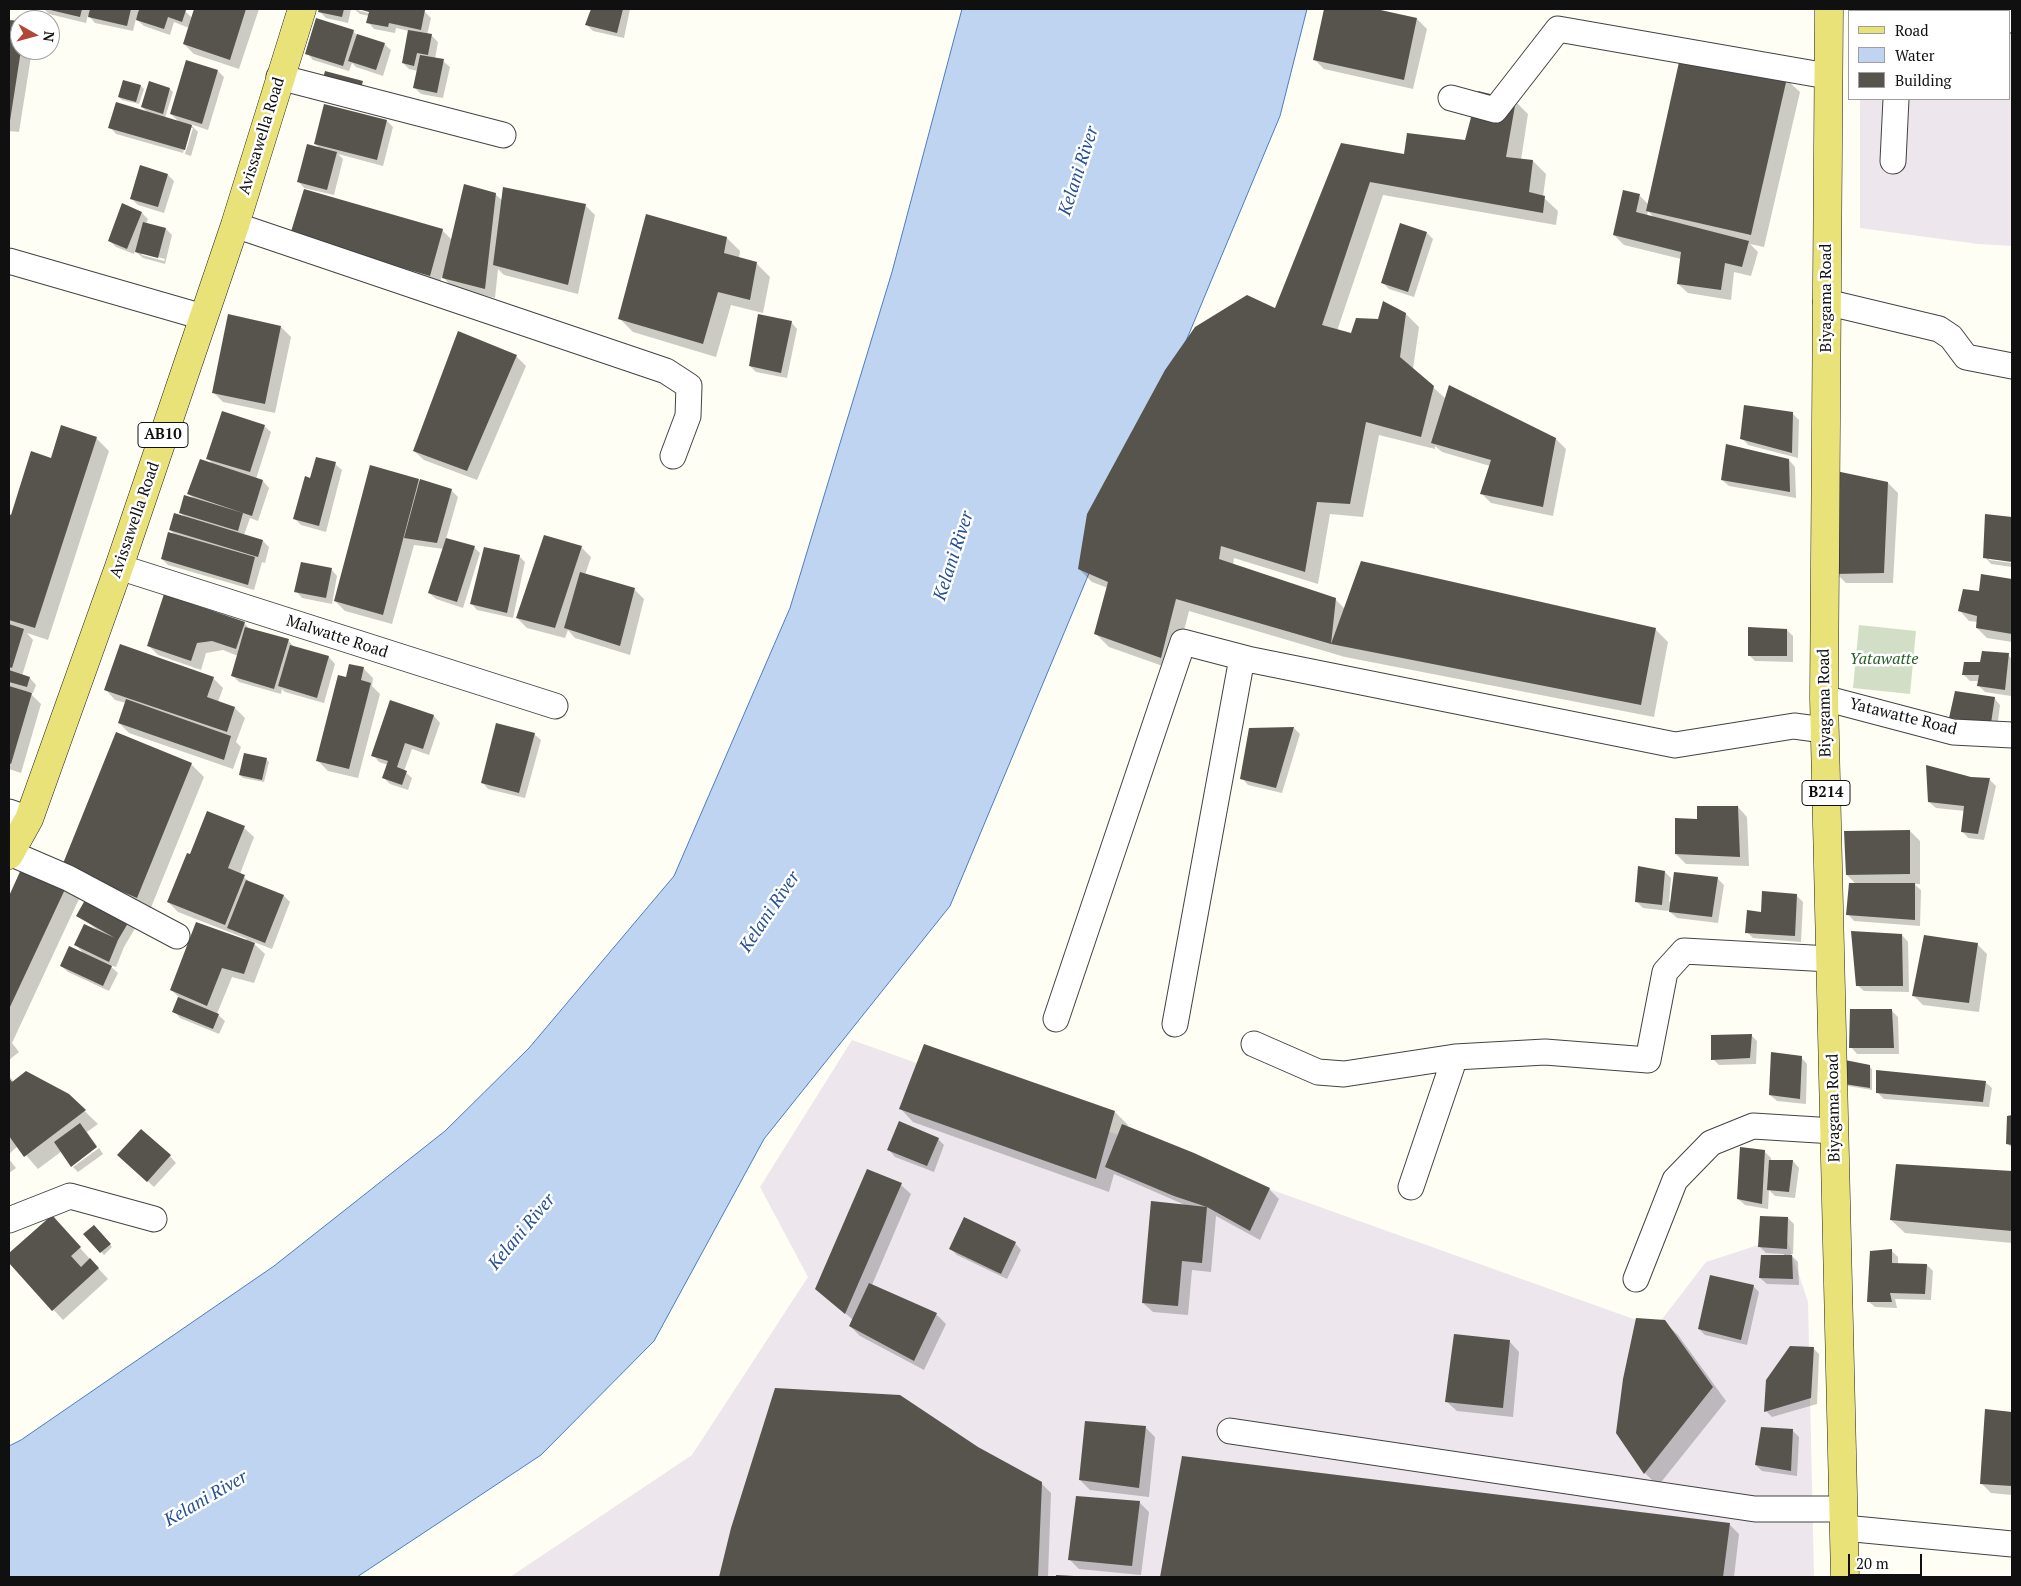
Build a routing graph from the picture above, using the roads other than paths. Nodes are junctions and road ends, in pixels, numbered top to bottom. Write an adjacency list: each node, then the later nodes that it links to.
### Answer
1 (302, 9): 4 (main road, Avissawella Road / AB10)
2 (1829, 9): 3 (main road, Biyagama Road / B214)
3 (1827, 76): 5 (street); 11 (main road, Biyagama Road / B214)
4 (280, 77): 7 (street); 9 (main road, Avissawella Road / AB10)
5 (1451, 98)
6 (1896, 100): 8 (street)
7 (503, 135)
8 (1893, 160)
9 (234, 225): 12 (main road, Avissawella Road / AB10); 14 (street)
10 (9, 261): 12 (street)
11 (1826, 302): 13 (street); 17 (main road, Biyagama Road / B214)
12 (203, 317): 15 (main road, Avissawella Road / AB10)
13 (2012, 366)
14 (673, 456)
15 (119, 568): 18 (street, Malwatte Road); 21 (main road, Avissawella Road / AB10)
16 (1248, 659): 19 (street); 25 (street); 26 (street)
17 (1824, 698): 19 (main road, Biyagama Road / B214); 20 (street, Yatawatte Road)
18 (555, 706)
19 (1824, 730): 24 (main road, Biyagama Road / B214)
20 (2012, 735)
21 (19, 815): 22 (main road, Avissawella Road / AB10)
22 (9, 854): 23 (street)
23 (177, 936)
24 (1830, 959): 28 (street); 29 (main road, Biyagama Road / B214)
25 (1056, 1019)
26 (1175, 1024)
27 (1254, 1044): 28 (street)
28 (1455, 1057): 30 (street)
29 (1834, 1131): 33 (street); 35 (main road, Biyagama Road / B214)
30 (1410, 1187)
31 (154, 1219): 32 (street)
32 (9, 1220)
33 (1636, 1278)
34 (1230, 1432): 35 (street)
35 (1844, 1519): 36 (street); 37 (main road, Biyagama Road / B214)
36 (2012, 1544)
37 (1845, 1577)

